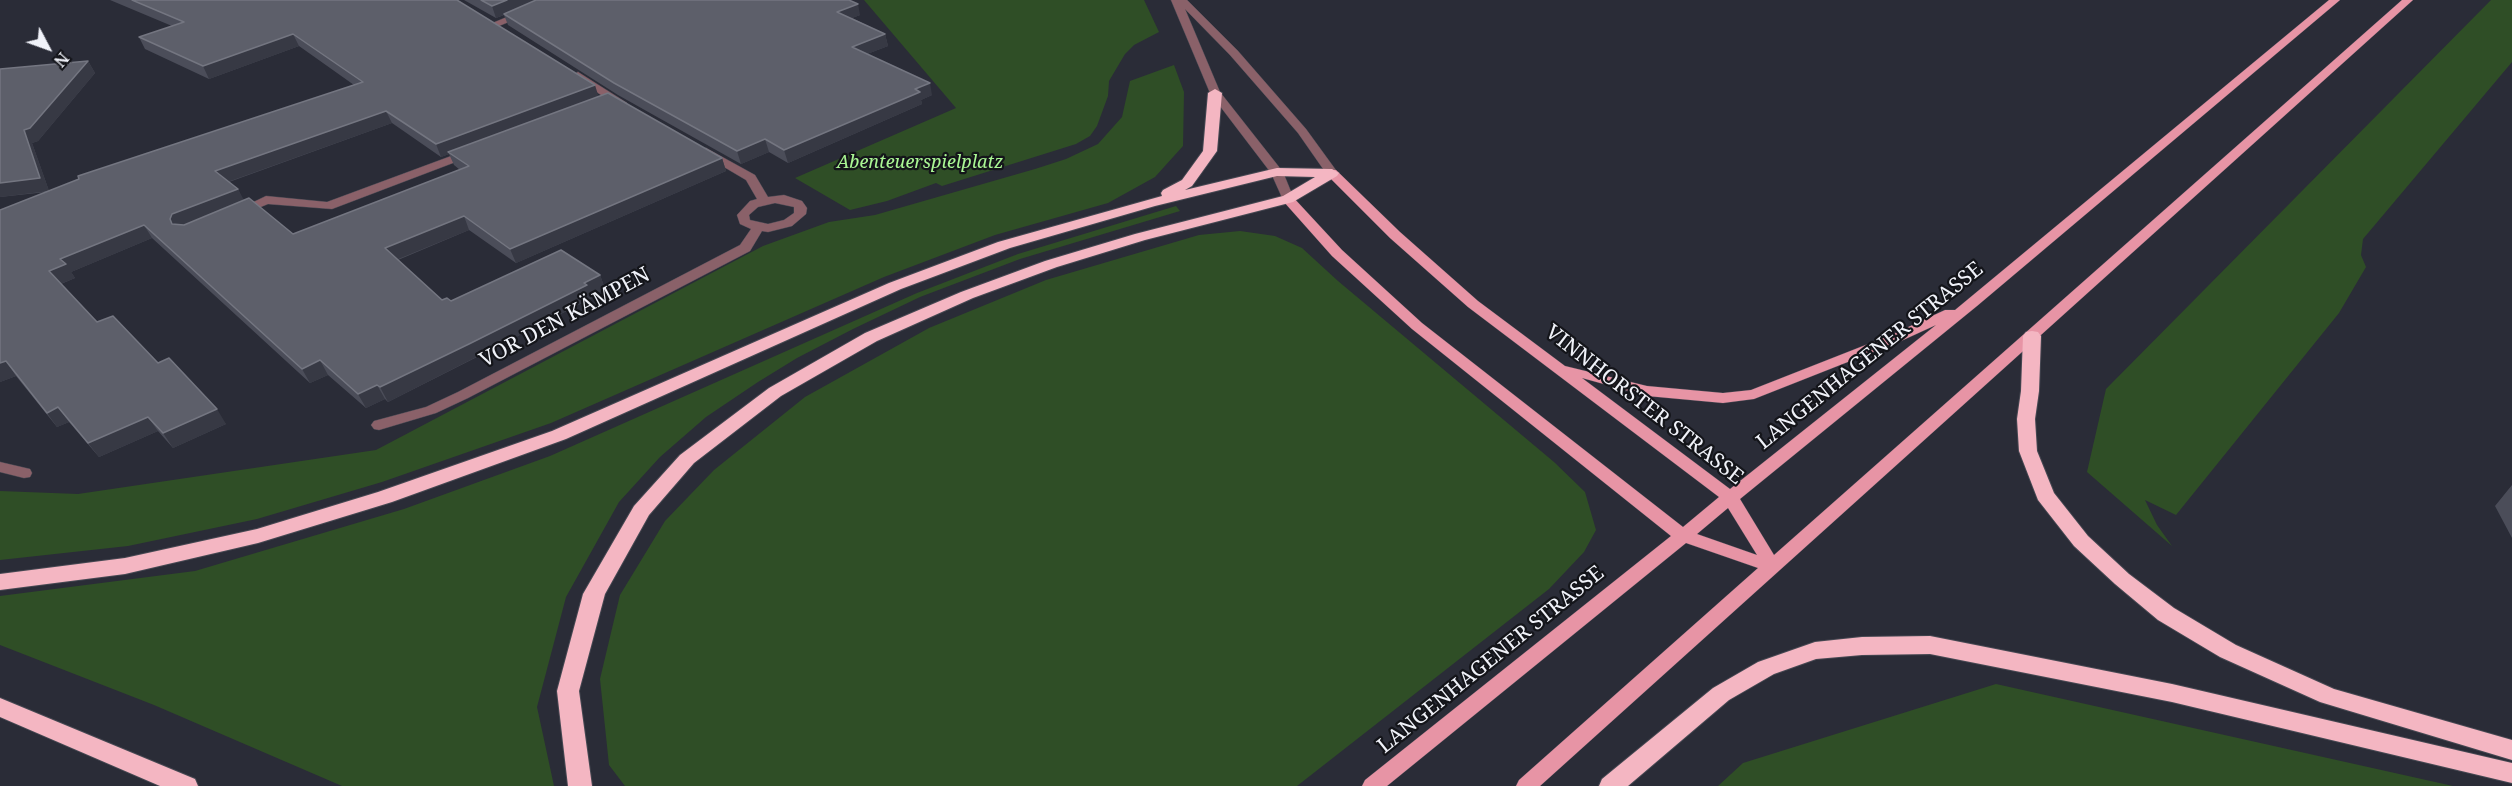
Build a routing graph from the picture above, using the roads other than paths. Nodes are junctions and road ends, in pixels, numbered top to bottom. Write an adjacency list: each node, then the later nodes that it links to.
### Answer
1 (557, 0): 6 (street)
2 (1176, 0): 8 (street)
3 (1181, 0): 13 (street, VINNHORSTER STRASSE)
4 (2335, 0): 19 (main road, LANGENHAGENER STRASSE)
5 (2408, 0): 20 (main road)
6 (496, 25)
7 (564, 66): 9 (street)
8 (1215, 93): 12 (street); 16 (highway)
9 (632, 109)
10 (482, 148): 17 (street)
11 (698, 148): 15 (street)
12 (1277, 172): 13 (highway); 14 (street); 16 (highway)
13 (1332, 173): 14 (highway); 21 (main road, VINNHORSTER STRASSE)
14 (1288, 199): 26 (main road); 33 (highway)
15 (764, 200): 18 (street); 18 (street)
16 (1149, 203): 28 (highway)
17 (226, 217)
18 (758, 228): 22 (street, VOR DEN KÄMPEN)
19 (1972, 303): 21 (main road); 25 (main road, LANGENHAGENER STRASSE)
20 (2032, 336): 27 (main road); 30 (highway)
21 (1559, 368): 25 (main road, VINNHORSTER STRASSE)
22 (379, 425)
23 (0, 467): 24 (street)
24 (24, 473)
25 (1730, 496): 26 (main road, LANGENHAGENER STRASSE); 27 (main road, VINNHORSTER STRASSE)
26 (1683, 535): 27 (main road); 34 (main road, LANGENHAGENER STRASSE)
27 (1773, 567): 35 (main road)
28 (0, 582)
29 (0, 707): 32 (highway)
30 (2512, 750)
31 (2512, 773): 36 (highway)
32 (186, 786)
33 (580, 786)
34 (1372, 786)
35 (1526, 786)
36 (1611, 786)

